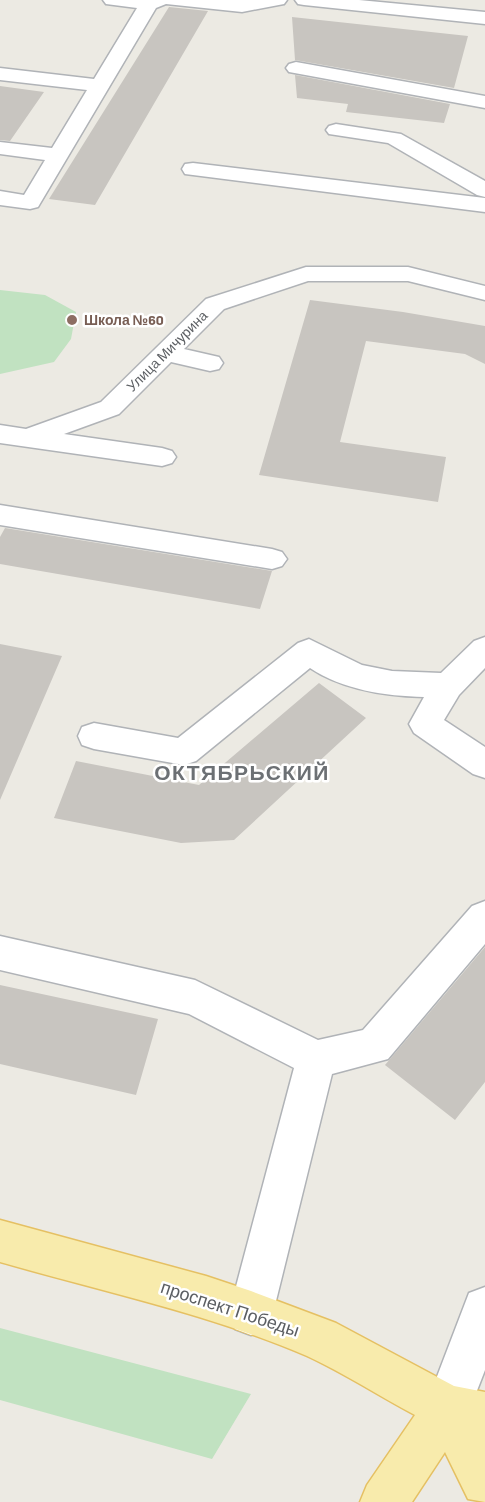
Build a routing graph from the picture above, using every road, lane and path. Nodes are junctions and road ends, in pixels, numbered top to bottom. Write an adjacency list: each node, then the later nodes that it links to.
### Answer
1 (112, 0): 5 (street)
2 (171, 0): 3 (street)
3 (278, 0)
4 (304, 0): 6 (street)
5 (155, 2): 9 (street)
6 (485, 18)
7 (296, 68): 10 (street)
8 (0, 74): 9 (street)
9 (101, 86): 13 (street)
10 (485, 102)
11 (336, 130): 15 (street)
12 (0, 148): 13 (street)
13 (58, 155): 16 (street)
14 (193, 169): 17 (street)
15 (485, 190)
16 (0, 198)
17 (485, 205)
18 (485, 293): 19 (street, Улица Мичурина)
19 (165, 353): 20 (street); 21 (street, Улица Мичурина)
20 (210, 363)
21 (9, 437): 22 (street)
22 (162, 458)
23 (0, 514): 24 (street)
24 (272, 559)
25 (485, 649): 26 (street)
26 (448, 686): 27 (street); 28 (street)
27 (94, 736)
28 (485, 764)
29 (485, 917): 31 (street)
30 (0, 953): 31 (street)
31 (316, 1059): 34 (street)
32 (0, 1241): 34 (main road, проспект Победы)
33 (485, 1309): 36 (street)
34 (251, 1313): 36 (main road, проспект Победы)
35 (485, 1375): 36 (street)
36 (466, 1412): 37 (main road); 38 (main road)
37 (485, 1482)
38 (384, 1502)

